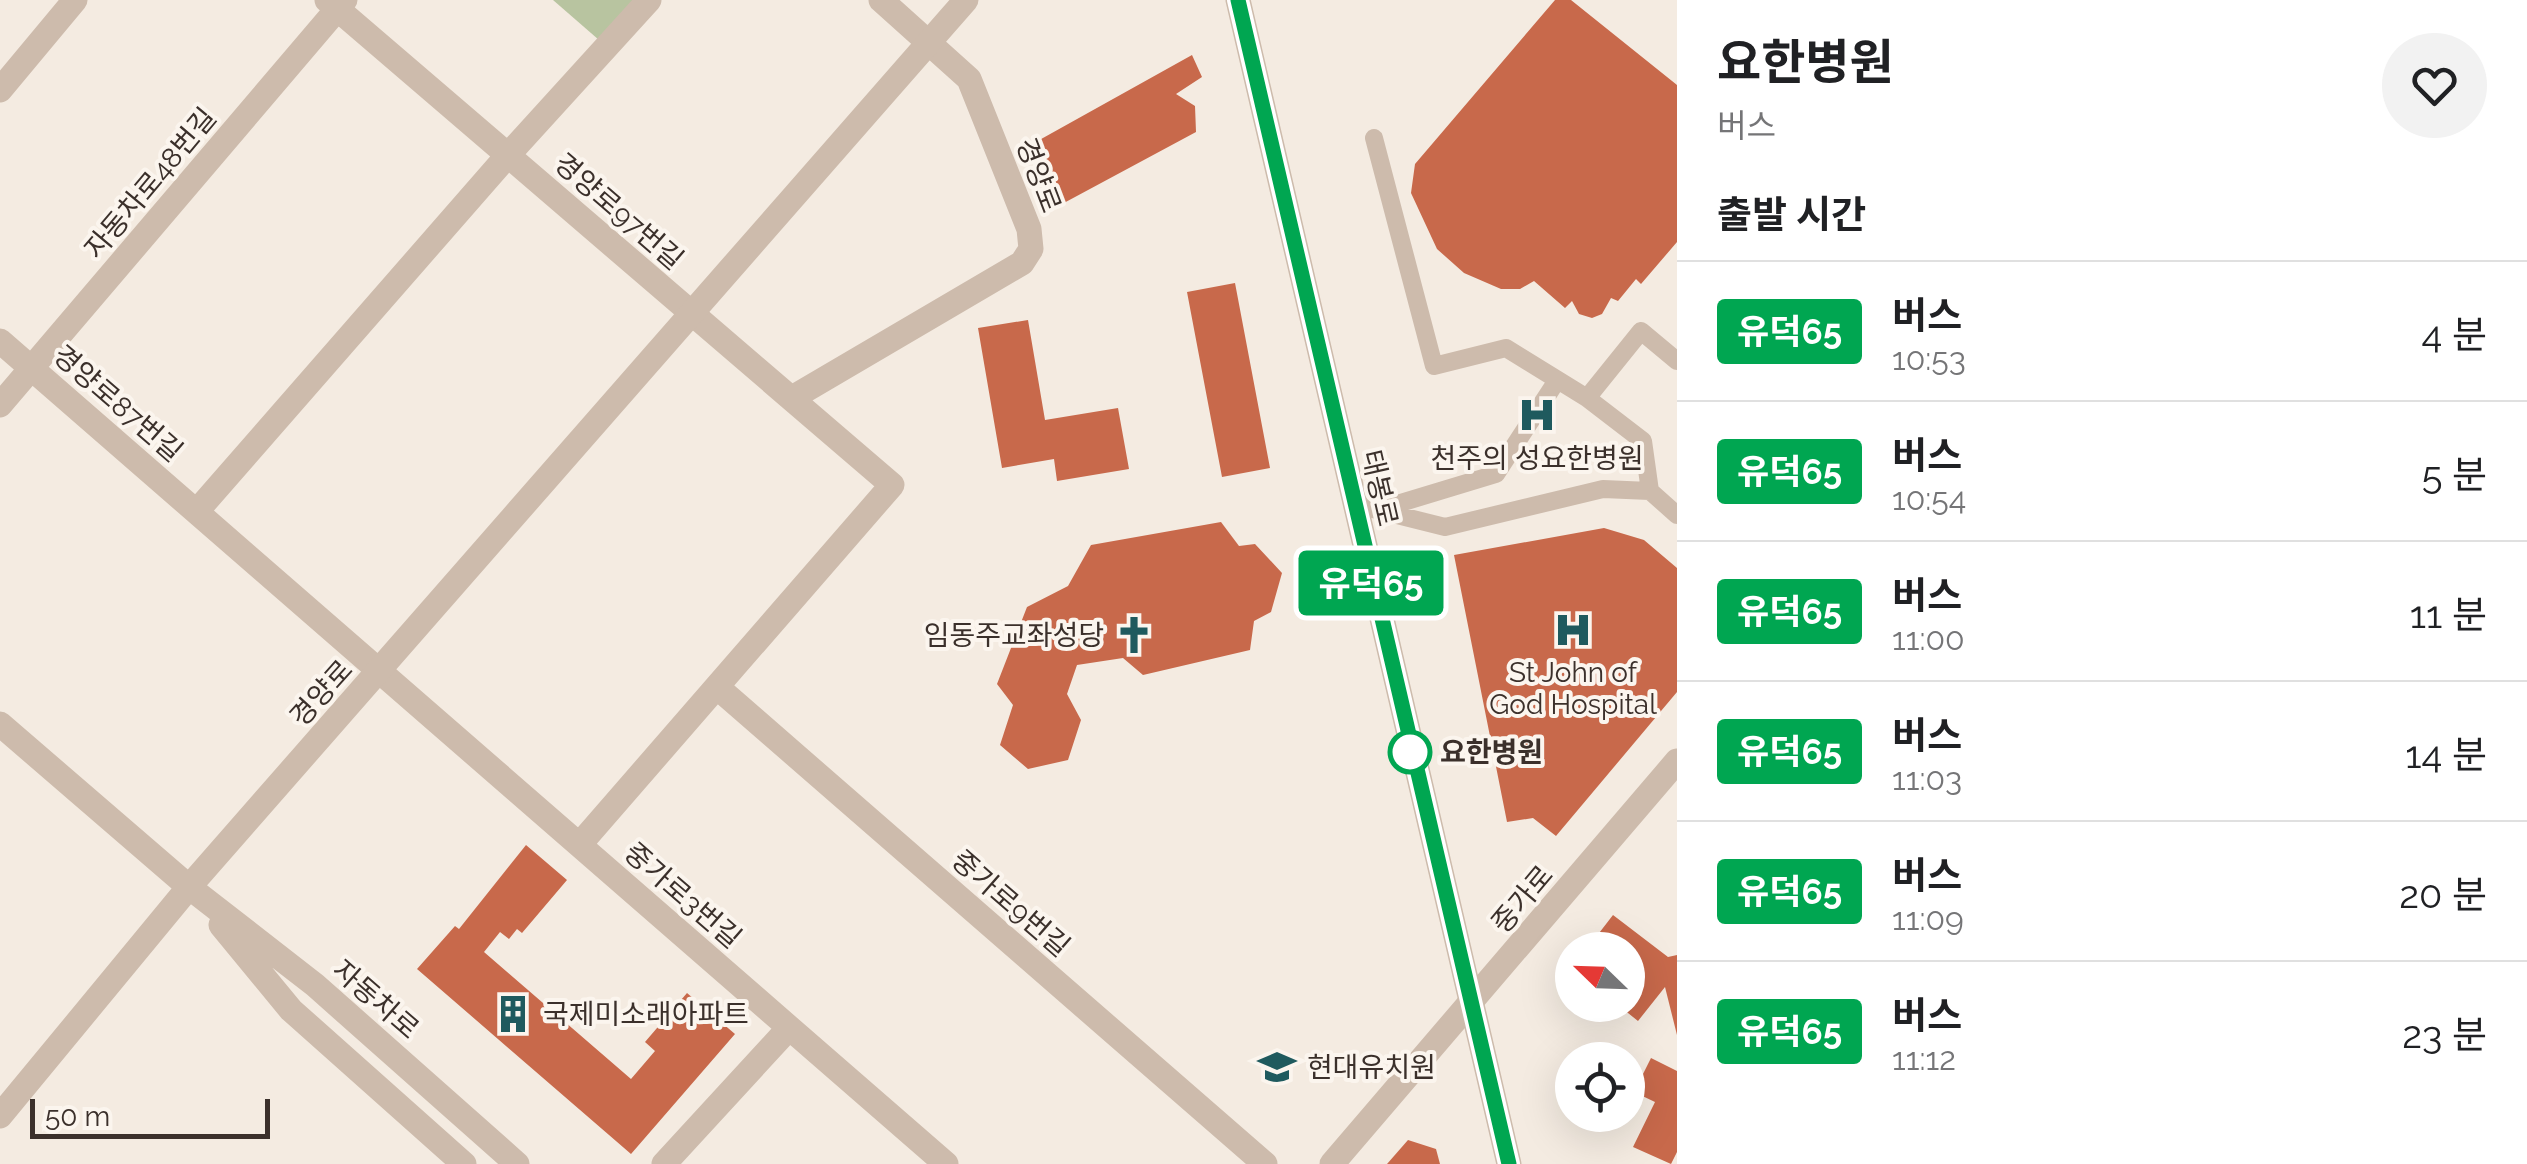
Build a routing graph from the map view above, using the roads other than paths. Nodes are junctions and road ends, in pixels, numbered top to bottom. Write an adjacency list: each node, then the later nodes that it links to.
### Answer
1 (75, 0): 8 (street)
2 (649, 0): 10 (street, 경양로97번길)
3 (881, 0): 7 (street)
4 (966, 0): 7 (street, 경양로)
5 (1238, 0): 20 (street, 태봉로)
6 (336, 3): 10 (street, 경양로97번길); 14 (street, 자동차로48번길)
7 (929, 42): 11 (street, 경양로); 16 (street, 경양로)
8 (0, 90)
9 (1374, 138): 15 (lane)
10 (508, 154): 11 (street, 경양로97번길); 21 (street, 경양로97번길)
11 (692, 312): 16 (street); 23 (street, 경양로)
12 (0, 341): 14 (street, 경양로87번길)
13 (1677, 361): 17 (lane)
14 (32, 368): 18 (street, 자동차로48번길); 21 (street, 경양로87번길)
15 (1556, 382): 17 (lane); 20 (lane)
16 (792, 398): 24 (street)
17 (1587, 398): 19 (lane)
18 (0, 405)
19 (1650, 491): 20 (lane); 22 (lane)
20 (1365, 507): 29 (street, 태봉로)
21 (197, 511): 23 (street, 경양로87번길)
22 (1677, 516)
23 (382, 670): 27 (street, 중가로3번길); 28 (street, 경양로)
24 (717, 686): 27 (street); 36 (street, 중가로9번길)
25 (0, 724): 28 (street, 자동차로)
26 (1677, 762): 29 (street, 중가로)
27 (580, 844): 30 (street, 중가로3번길)
28 (188, 887): 31 (street, 경양로); 32 (street, 자동차로); 33 (street, 자동차로)
29 (1470, 1006): 37 (street, 중가로); 38 (street, 태봉로)
30 (789, 1028): 34 (street); 35 (street, 중가로3번길)
31 (0, 1116)
32 (459, 1162)
33 (517, 1164)
34 (664, 1164)
35 (946, 1164)
36 (1265, 1164)
37 (1332, 1164)
38 (1509, 1164)

